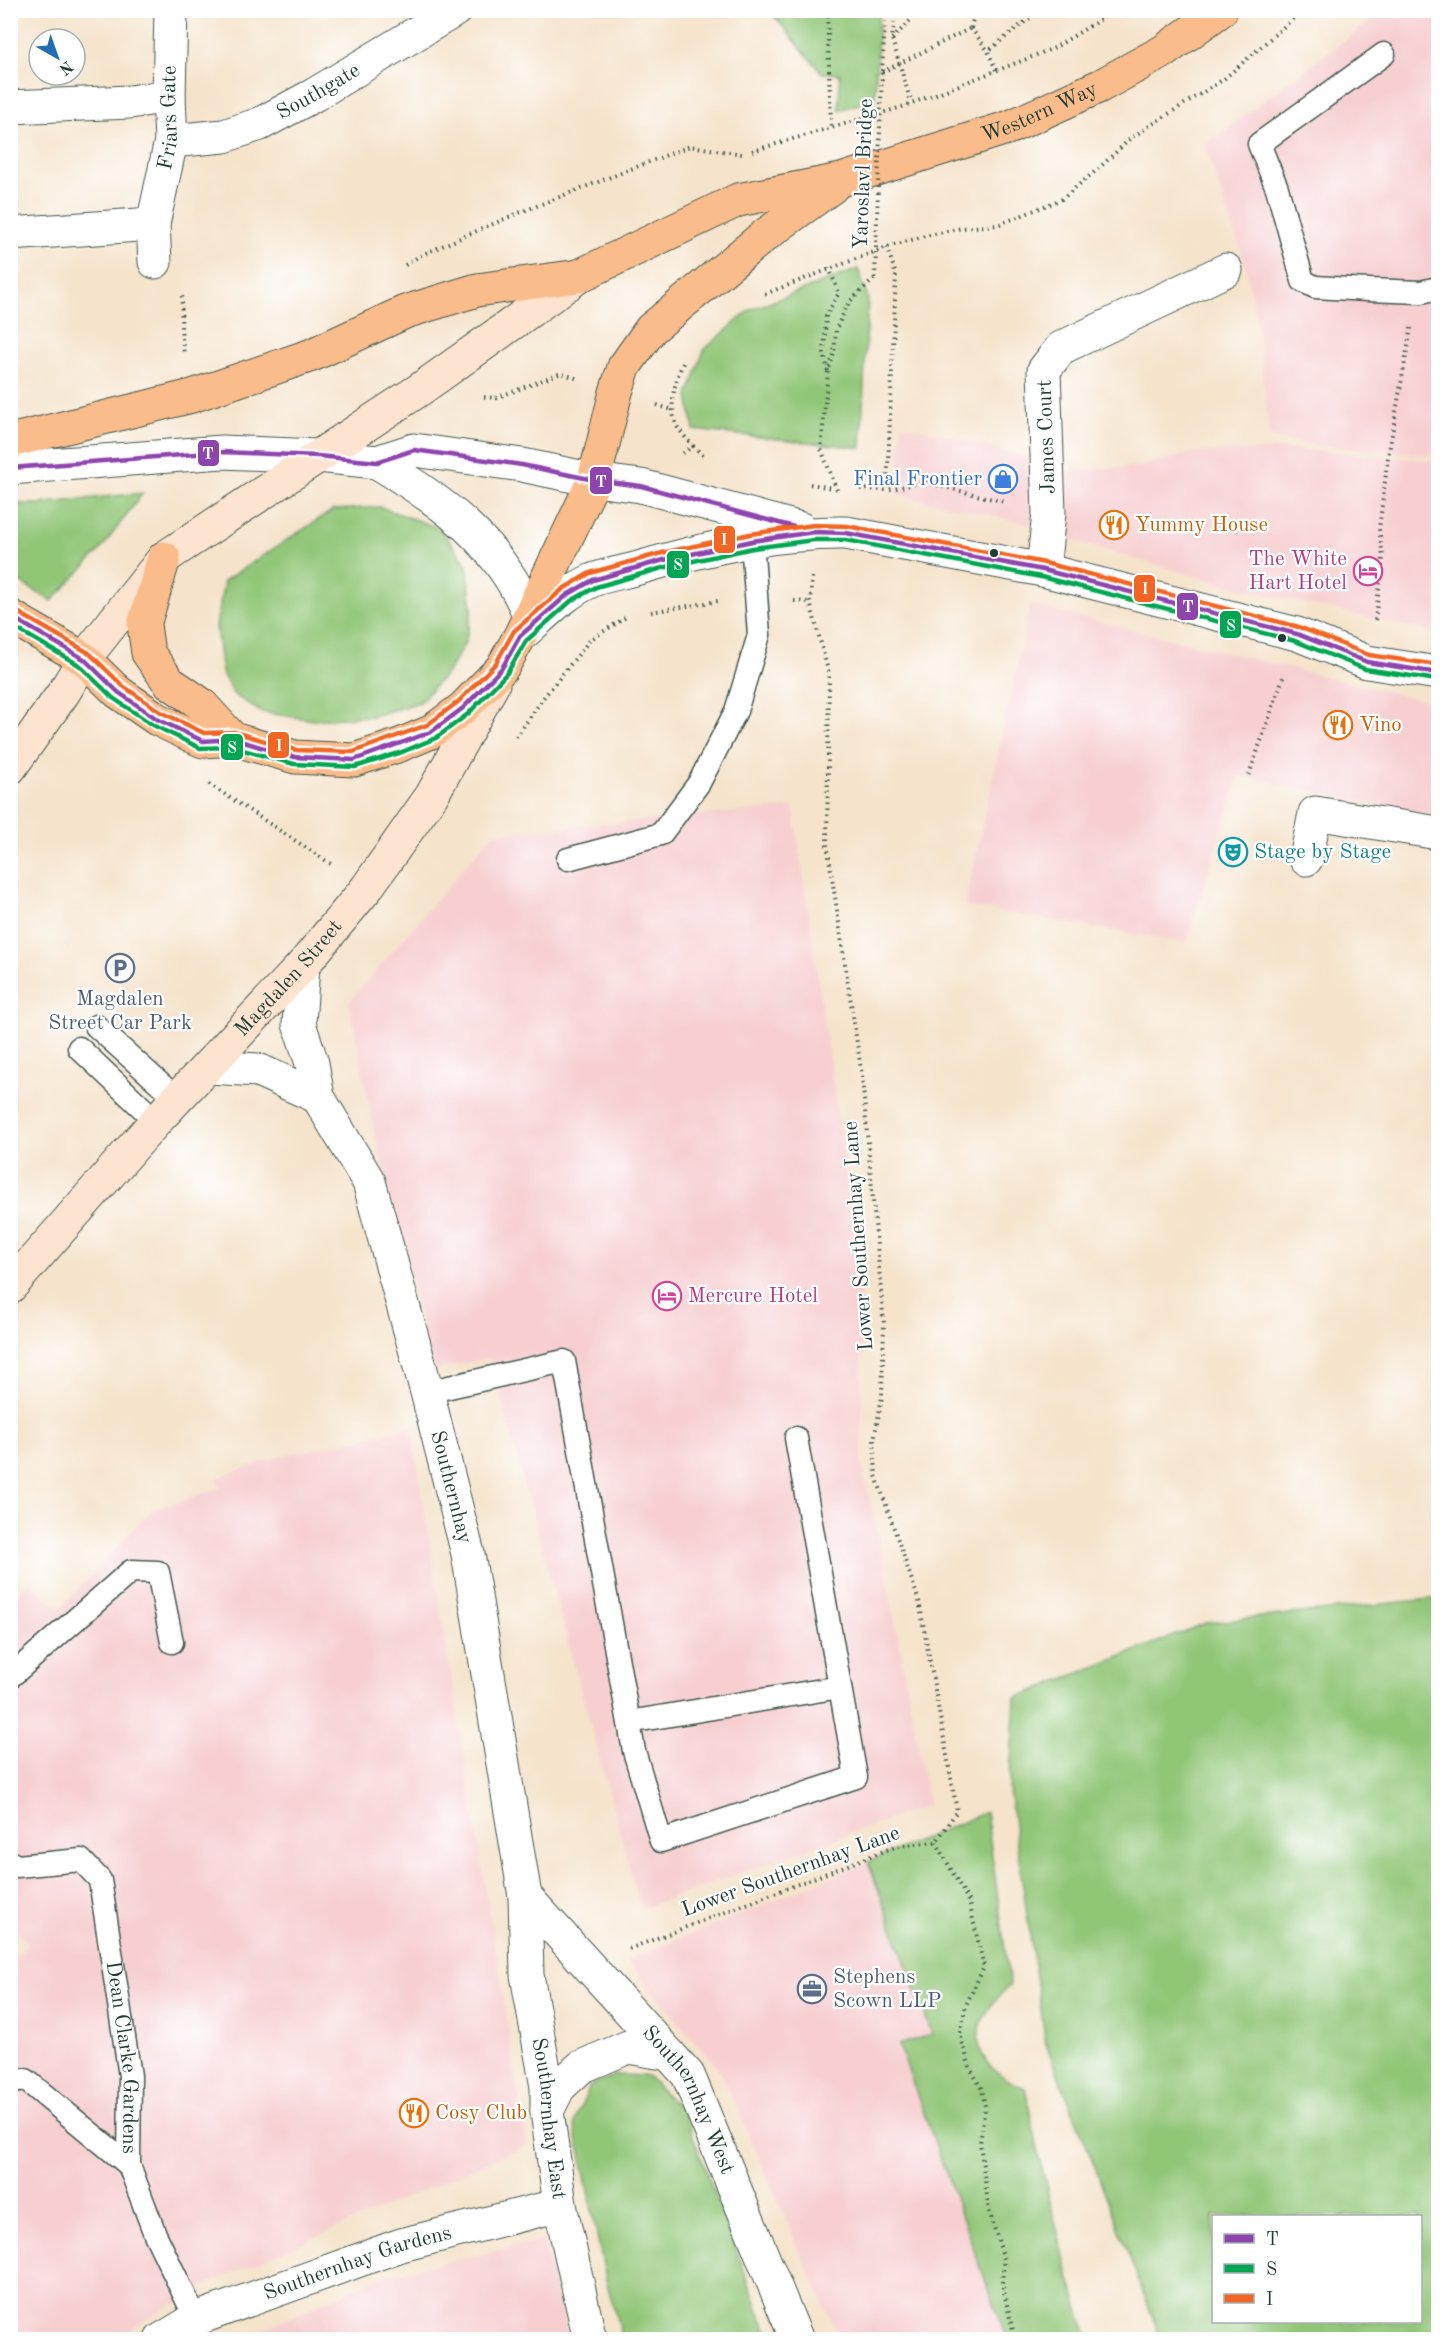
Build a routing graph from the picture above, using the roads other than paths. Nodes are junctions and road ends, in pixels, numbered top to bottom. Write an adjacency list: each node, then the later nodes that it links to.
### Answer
1 (171, 10): 5 (street, Friars Gate)
2 (455, 10): 7 (street, Southgate)
3 (1221, 10): 8 (main road, Western Way)
4 (1384, 54): 14 (lane)
5 (169, 96): 6 (street); 7 (street, Friars Gate)
6 (10, 107)
7 (171, 141): 9 (street, Friars Gate)
8 (841, 180): 13 (main road); 19 (main road, Magdalen Street)
9 (153, 224): 10 (street); 11 (street, Friars Gate)
10 (10, 234)
11 (155, 261)
12 (1226, 270): 23 (street, James Court)
13 (579, 276): 15 (main road); 16 (main road)
14 (1438, 288)
15 (10, 441)
16 (318, 456): 17 (street); 18 (street); 22 (main road)
17 (377, 462): 19 (street); 25 (street)
18 (10, 468)
19 (594, 480): 20 (street); 25 (main road, Magdalen Street)
20 (830, 533): 21 (street); 23 (street)
21 (752, 542): 25 (street); 32 (lane)
22 (164, 558): 26 (main road); 29 (main road)
23 (1043, 570): 28 (street)
24 (10, 616): 26 (main road)
25 (525, 625): 27 (main road, Magdalen Street)
26 (84, 659): 29 (main road); 30 (main road)
27 (502, 668): 29 (main road); 34 (main road, Magdalen Street)
28 (1438, 673)
29 (233, 739)
30 (10, 768)
31 (1438, 833): 33 (street)
32 (568, 859)
33 (1306, 859)
34 (303, 965): 37 (main road, Magdalen Street); 38 (street, Southernhay)
35 (96, 1026): 39 (lane)
36 (79, 1048): 39 (lane)
37 (208, 1067): 38 (street); 39 (main road, Magdalen Street)
38 (318, 1097): 41 (street, Southernhay)
39 (166, 1110): 40 (main road, Magdalen Street)
40 (10, 1287)
41 (427, 1392): 46 (lane); 48 (street, Southernhay)
42 (796, 1438): 45 (lane)
43 (172, 1642): 44 (lane)
44 (10, 1677)
45 (840, 1687): 46 (lane); 46 (lane)
46 (628, 1722)
47 (10, 1863): 52 (lane, Dean Clarke Gardens)
48 (525, 1896): 49 (street, Southernhay West); 51 (street, Southernhay East)
49 (669, 2054): 51 (street); 57 (street, Southernhay West)
50 (10, 2082): 52 (lane)
51 (547, 2111): 53 (street, Southernhay East)
52 (129, 2165): 54 (lane, Dean Clarke Gardens)
53 (560, 2205): 54 (street, Southernhay Gardens); 56 (street, Southernhay East)
54 (196, 2319): 55 (street, Southernhay Gardens)
55 (161, 2340)
56 (590, 2340)
57 (797, 2340)

